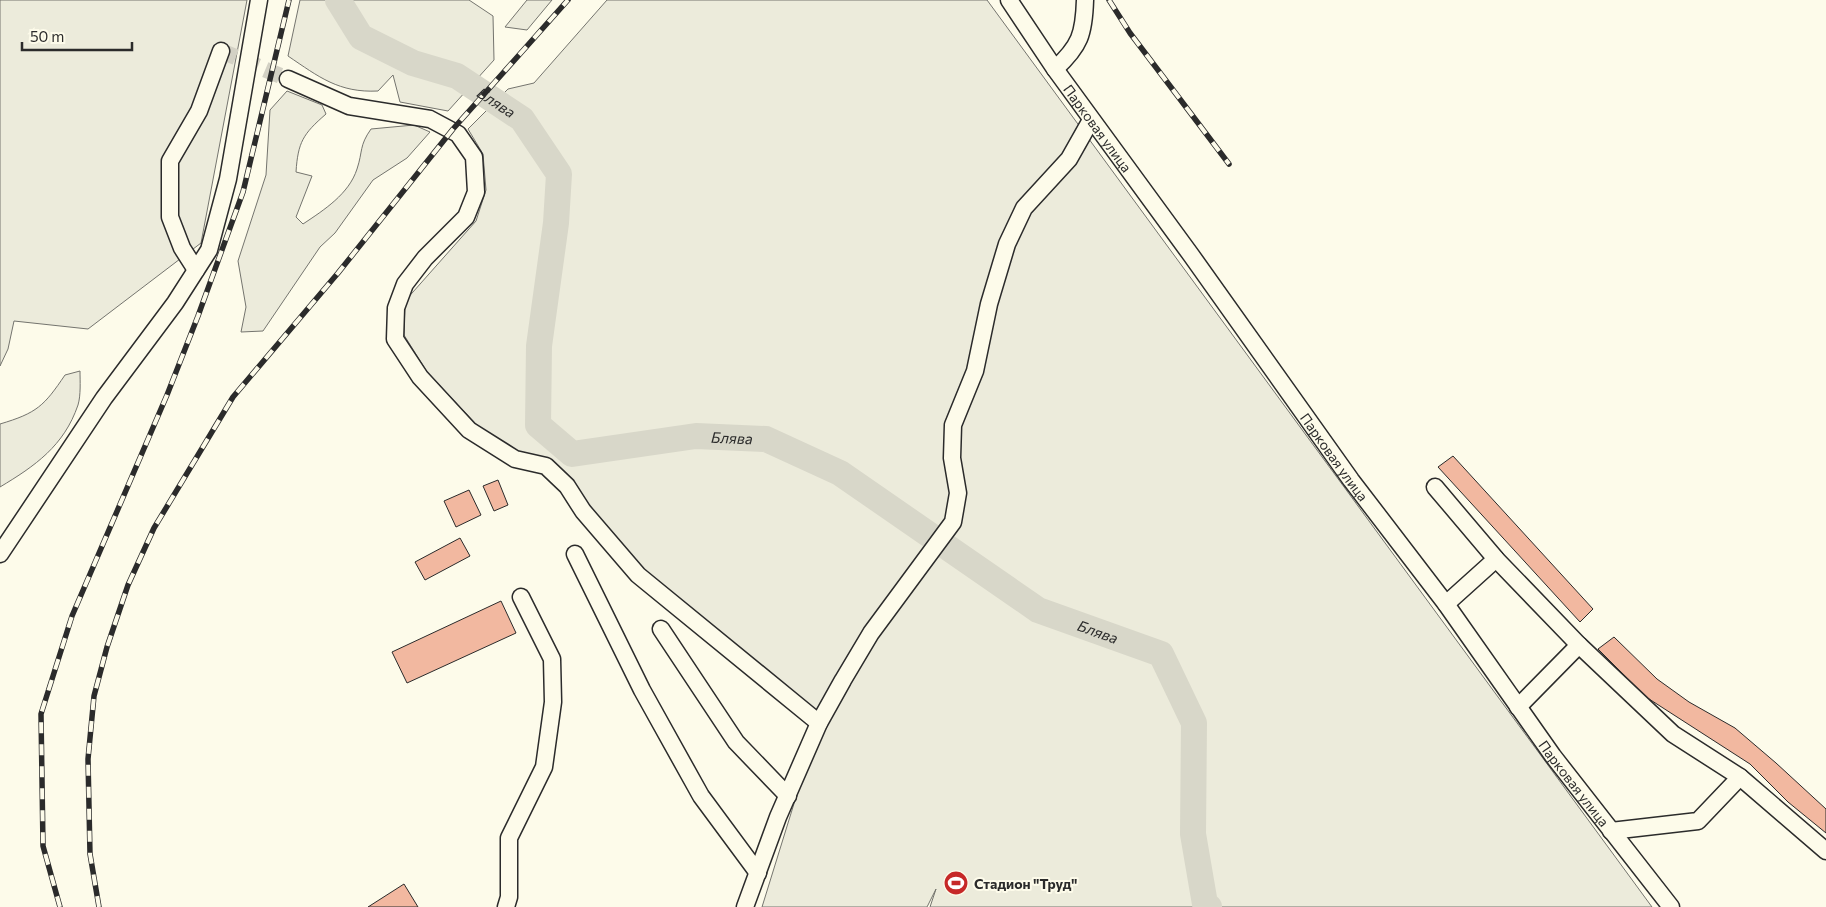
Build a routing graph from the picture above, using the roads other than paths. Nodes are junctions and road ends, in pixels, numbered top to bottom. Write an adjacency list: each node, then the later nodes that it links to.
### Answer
1 (259, 0): 8 (street)
2 (1009, 0): 5 (street, Парковая улица)
3 (1085, 0): 5 (street)
4 (220, 51): 8 (street)
5 (1055, 69): 7 (street, Парковая улица)
6 (288, 79): 18 (street)
7 (1091, 120): 14 (street, Парковая улица); 18 (street)
8 (196, 270): 10 (street)
9 (1435, 487): 12 (street)
10 (0, 554)
11 (575, 554): 23 (street)
12 (1496, 559): 14 (street); 16 (street)
13 (521, 597): 24 (street)
14 (1446, 604): 17 (street, Парковая улица)
15 (661, 630): 20 (street)
16 (1579, 645): 17 (street); 19 (street)
17 (1518, 707): 21 (street, Парковая улица)
18 (819, 723): 20 (street)
19 (1740, 777): 21 (street); 22 (street)
20 (788, 796): 23 (street)
21 (1612, 831): 26 (street, Парковая улица)
22 (1826, 851)
23 (758, 873): 25 (street)
24 (506, 907)
25 (745, 907)
26 (1671, 907)

